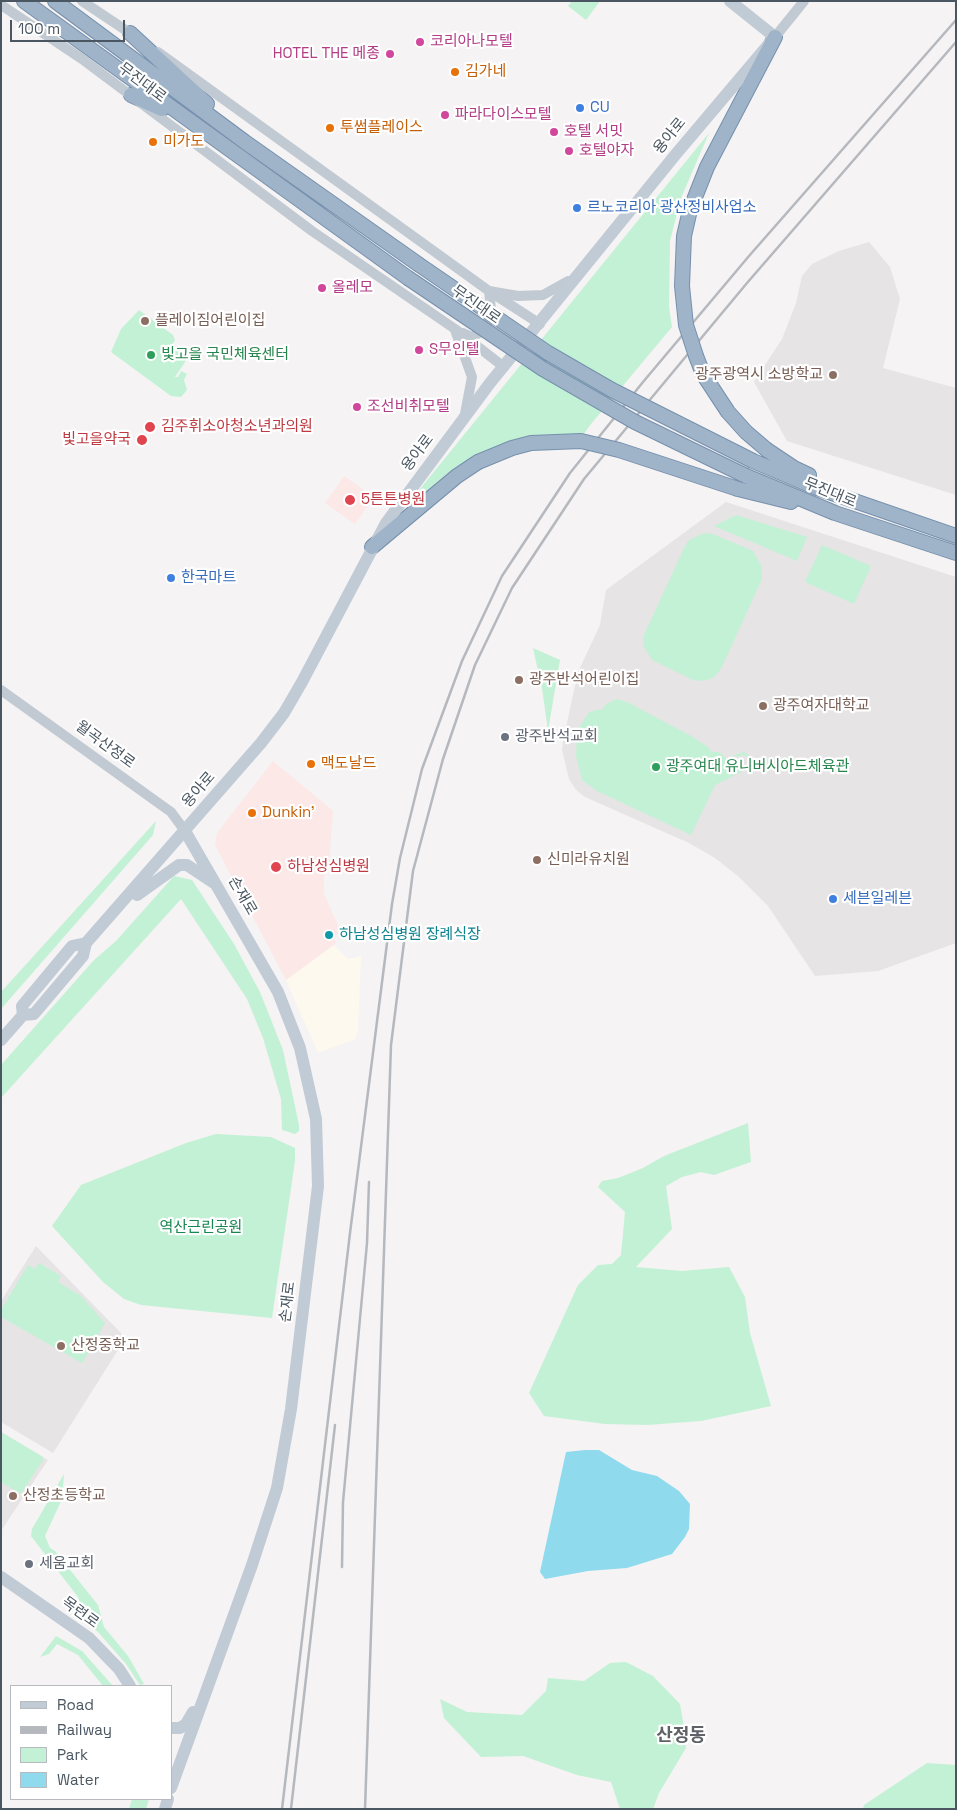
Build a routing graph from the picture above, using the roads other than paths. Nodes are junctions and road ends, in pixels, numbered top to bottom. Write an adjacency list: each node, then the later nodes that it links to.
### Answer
1 (24, 1): 10 (highway, 무진대로)
2 (55, 1): 11 (highway, 무진대로)
3 (82, 1): 7 (street, 무진대로)
4 (730, 1): 8 (main road)
5 (804, 1): 8 (street, 용아로)
6 (1, 5): 9 (street, 무진대로)
7 (130, 33): 11 (highway); 13 (street, 무진대로)
8 (775, 37): 12 (main road, 용아로); 19 (highway, bridge)
9 (131, 95): 10 (highway); 15 (street, 무진대로)
10 (188, 121): 18 (highway, 무진대로, bridge)
11 (245, 142): 19 (highway, 무진대로, bridge)
12 (580, 272): 13 (street); 14 (main road, 용아로)
13 (489, 291): 14 (street, 무진대로); 15 (street)
14 (540, 324): 16 (main road, 용아로)
15 (455, 329): 16 (street, 무진대로); 17 (street)
16 (504, 367): 17 (main road, 용아로)
17 (464, 419): 21 (main road, 용아로)
18 (835, 514): 21 (highway, bridge); 22 (highway, 무진대로)
19 (895, 516): 20 (highway, 무진대로)
20 (956, 536)
21 (372, 547): 24 (main road, 용아로)
22 (956, 553)
23 (1, 690): 24 (street, 월곡산정로)
24 (185, 831): 25 (main road, 손재로); 26 (main road, 용아로)
25 (217, 885): 26 (main road); 30 (main road, 손재로)
26 (113, 913): 27 (main road, 용아로)
27 (1, 1040)
28 (1, 1578): 29 (main road, 목련로)
29 (129, 1685)
30 (203, 1698): 31 (main road); 33 (main road, 손재로)
31 (172, 1728)
32 (172, 1754): 33 (main road)
33 (178, 1764): 34 (main road, 손재로)
34 (172, 1785)

